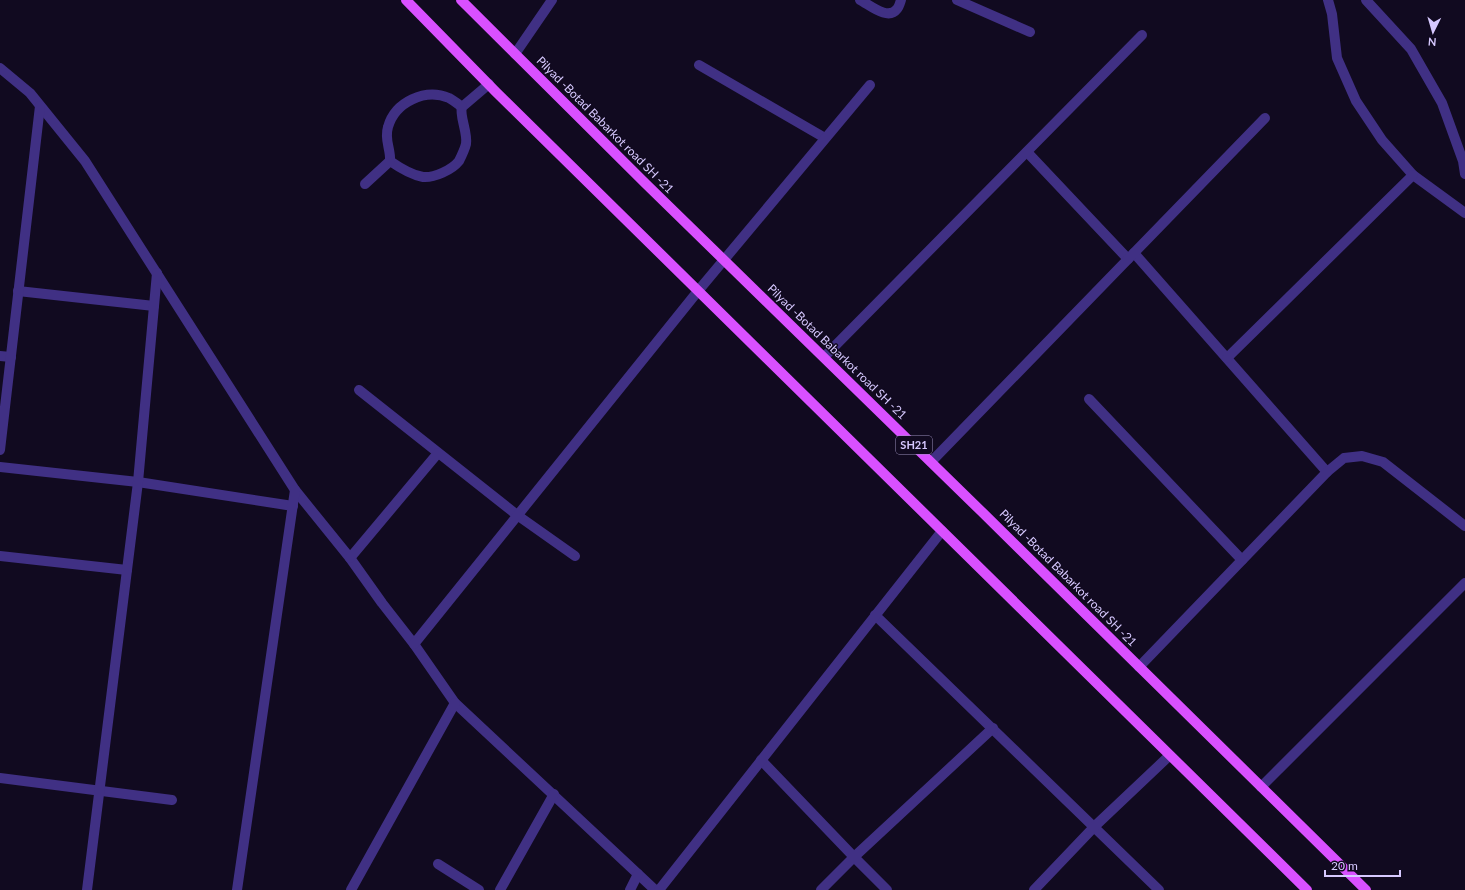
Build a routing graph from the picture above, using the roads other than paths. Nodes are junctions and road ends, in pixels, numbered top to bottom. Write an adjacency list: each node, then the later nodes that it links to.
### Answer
1 (406, 0): 14 (main road)
2 (461, 0): 11 (main road, Pilyad -Botad Babarkot road SH -21 / SH21)
3 (552, 0): 11 (street)
4 (860, 0): 5 (street)
5 (901, 0)
6 (957, 0): 9 (street)
7 (1328, 0): 23 (street)
8 (1366, 0): 22 (street)
9 (1030, 32)
10 (1142, 35): 20 (street)
11 (516, 54): 27 (main road, Pilyad -Botad Babarkot road SH -21 / SH21)
12 (699, 65): 19 (street)
13 (0, 68): 16 (street)
14 (489, 84): 17 (street); 30 (main road)
15 (870, 85): 19 (street)
16 (40, 106): 28 (street); 29 (street)
17 (462, 107): 21 (street); 21 (street)
18 (1265, 118): 26 (street)
19 (825, 138): 27 (street)
20 (1027, 152): 26 (street); 34 (street)
21 (390, 161): 24 (street)
22 (1465, 174)
23 (1413, 175): 25 (street); 35 (street)
24 (366, 184)
25 (1465, 213)
26 (1131, 256): 35 (street); 40 (street)
27 (724, 260): 30 (street); 34 (main road, Pilyad -Botad Babarkot road SH -21 / SH21)
28 (157, 273): 31 (street); 44 (street)
29 (18, 291): 31 (street); 33 (street)
30 (698, 291): 46 (street); 48 (main road)
31 (154, 306): 43 (street)
32 (0, 356): 33 (street)
33 (11, 357): 38 (street)
34 (824, 357): 40 (main road, Pilyad -Botad Babarkot road SH -21 / SH21)
35 (1227, 358): 42 (street)
36 (359, 390): 39 (street)
37 (1089, 399): 52 (street)
38 (0, 450)
39 (438, 453): 46 (street); 51 (street)
40 (931, 462): 57 (main road, Pilyad -Botad Babarkot road SH -21 / SH21)
41 (0, 467): 43 (street)
42 (1327, 472): 47 (street); 52 (street)
43 (138, 482): 45 (street); 53 (street)
44 (295, 490): 45 (street); 51 (street)
45 (293, 506): 72 (street)
46 (517, 515): 50 (street); 56 (street)
47 (1465, 526)
48 (942, 530): 55 (street); 60 (main road)
49 (0, 556): 53 (street)
50 (575, 556)
51 (350, 558): 56 (street)
52 (1242, 560): 57 (street)
53 (127, 570): 64 (street)
54 (1465, 583): 63 (street)
55 (875, 615): 59 (street); 61 (street)
56 (414, 644): 58 (street)
57 (1139, 667): 63 (main road, Pilyad -Botad Babarkot road SH -21 / SH21)
58 (455, 703): 65 (street); 73 (street)
59 (993, 728): 67 (street); 68 (street)
60 (1169, 756): 67 (street); 83 (main road)
61 (761, 760): 68 (street); 78 (street)
62 (0, 778): 64 (street)
63 (1261, 787): 84 (main road, Pilyad -Botad Babarkot road SH -21 / SH21)
64 (99, 790): 66 (street); 71 (street)
65 (554, 794): 70 (street); 75 (street)
66 (172, 800)
67 (1095, 826): 81 (street); 82 (street)
68 (854, 857): 79 (street); 80 (street)
69 (438, 864): 74 (street)
70 (638, 874): 76 (street); 77 (street)
71 (87, 890)
72 (237, 890)
73 (351, 890)
74 (480, 890)
75 (500, 890)
76 (630, 890)
77 (655, 890)
78 (659, 890)
79 (821, 890)
80 (887, 890)
81 (1034, 890)
82 (1159, 890)
83 (1307, 890)
84 (1366, 890)

